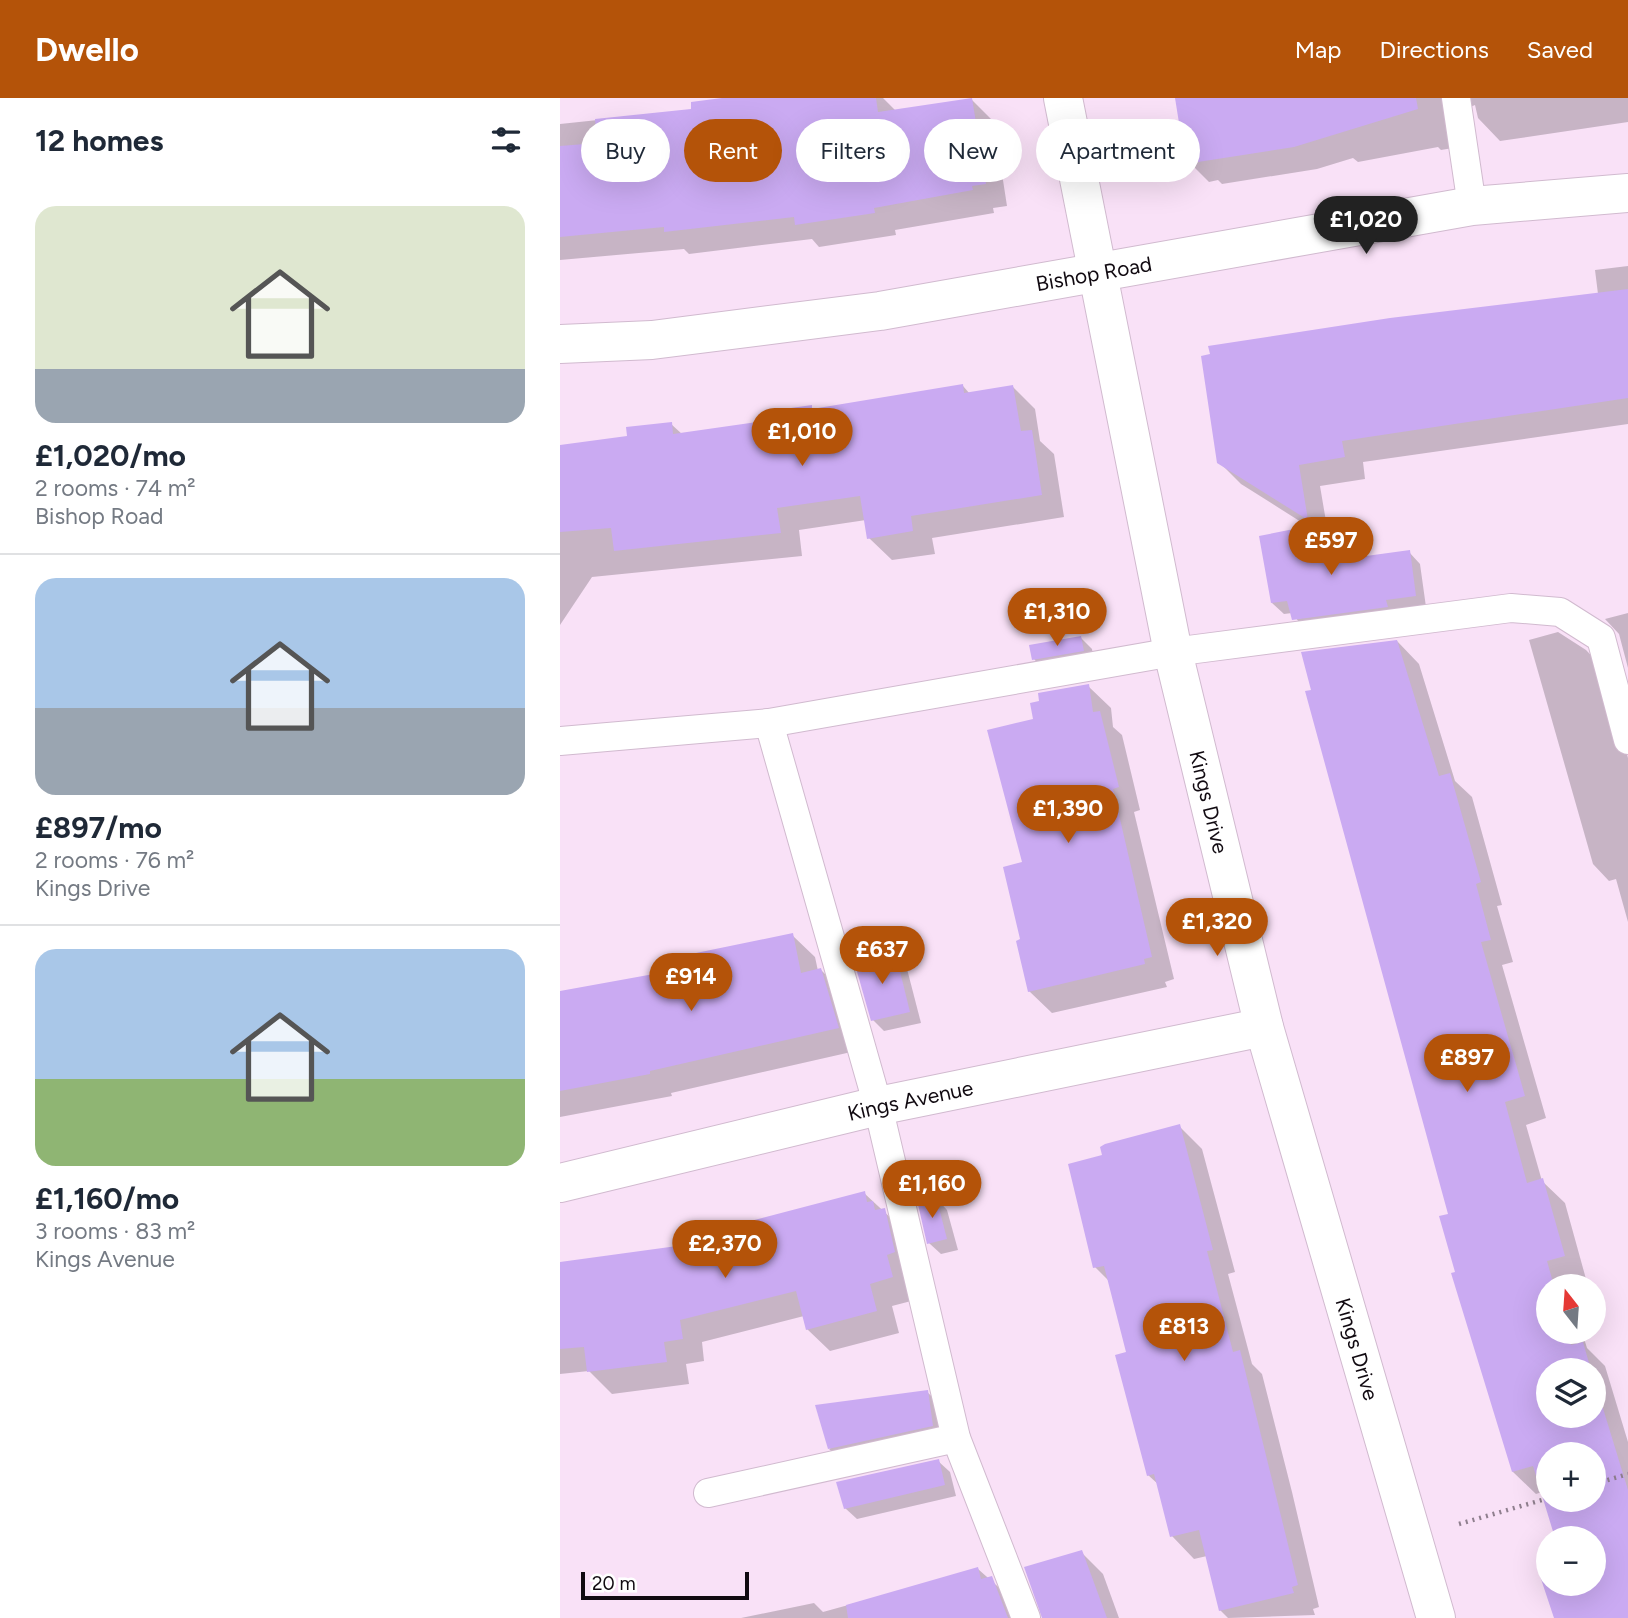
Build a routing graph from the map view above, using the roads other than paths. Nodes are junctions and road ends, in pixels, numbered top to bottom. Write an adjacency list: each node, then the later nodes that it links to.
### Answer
1 (1063, 98): 5 (street, Kings Drive)
2 (1456, 98): 4 (lane)
3 (1628, 192): 4 (street, Bishop Road)
4 (1472, 206): 5 (street, Bishop Road)
5 (1098, 273): 6 (street, Bishop Road); 7 (street, Kings Drive)
6 (560, 344)
7 (1173, 652): 8 (lane); 9 (lane); 11 (street, Kings Drive)
8 (769, 723): 10 (lane); 12 (lane)
9 (1628, 740)
10 (560, 741)
11 (1264, 1027): 12 (street, Kings Avenue); 17 (street, Kings Drive)
12 (878, 1106): 13 (street, Kings Avenue); 14 (lane)
13 (560, 1183)
14 (956, 1438): 15 (lane); 16 (lane)
15 (708, 1493)
16 (1026, 1618)
17 (1436, 1618)

